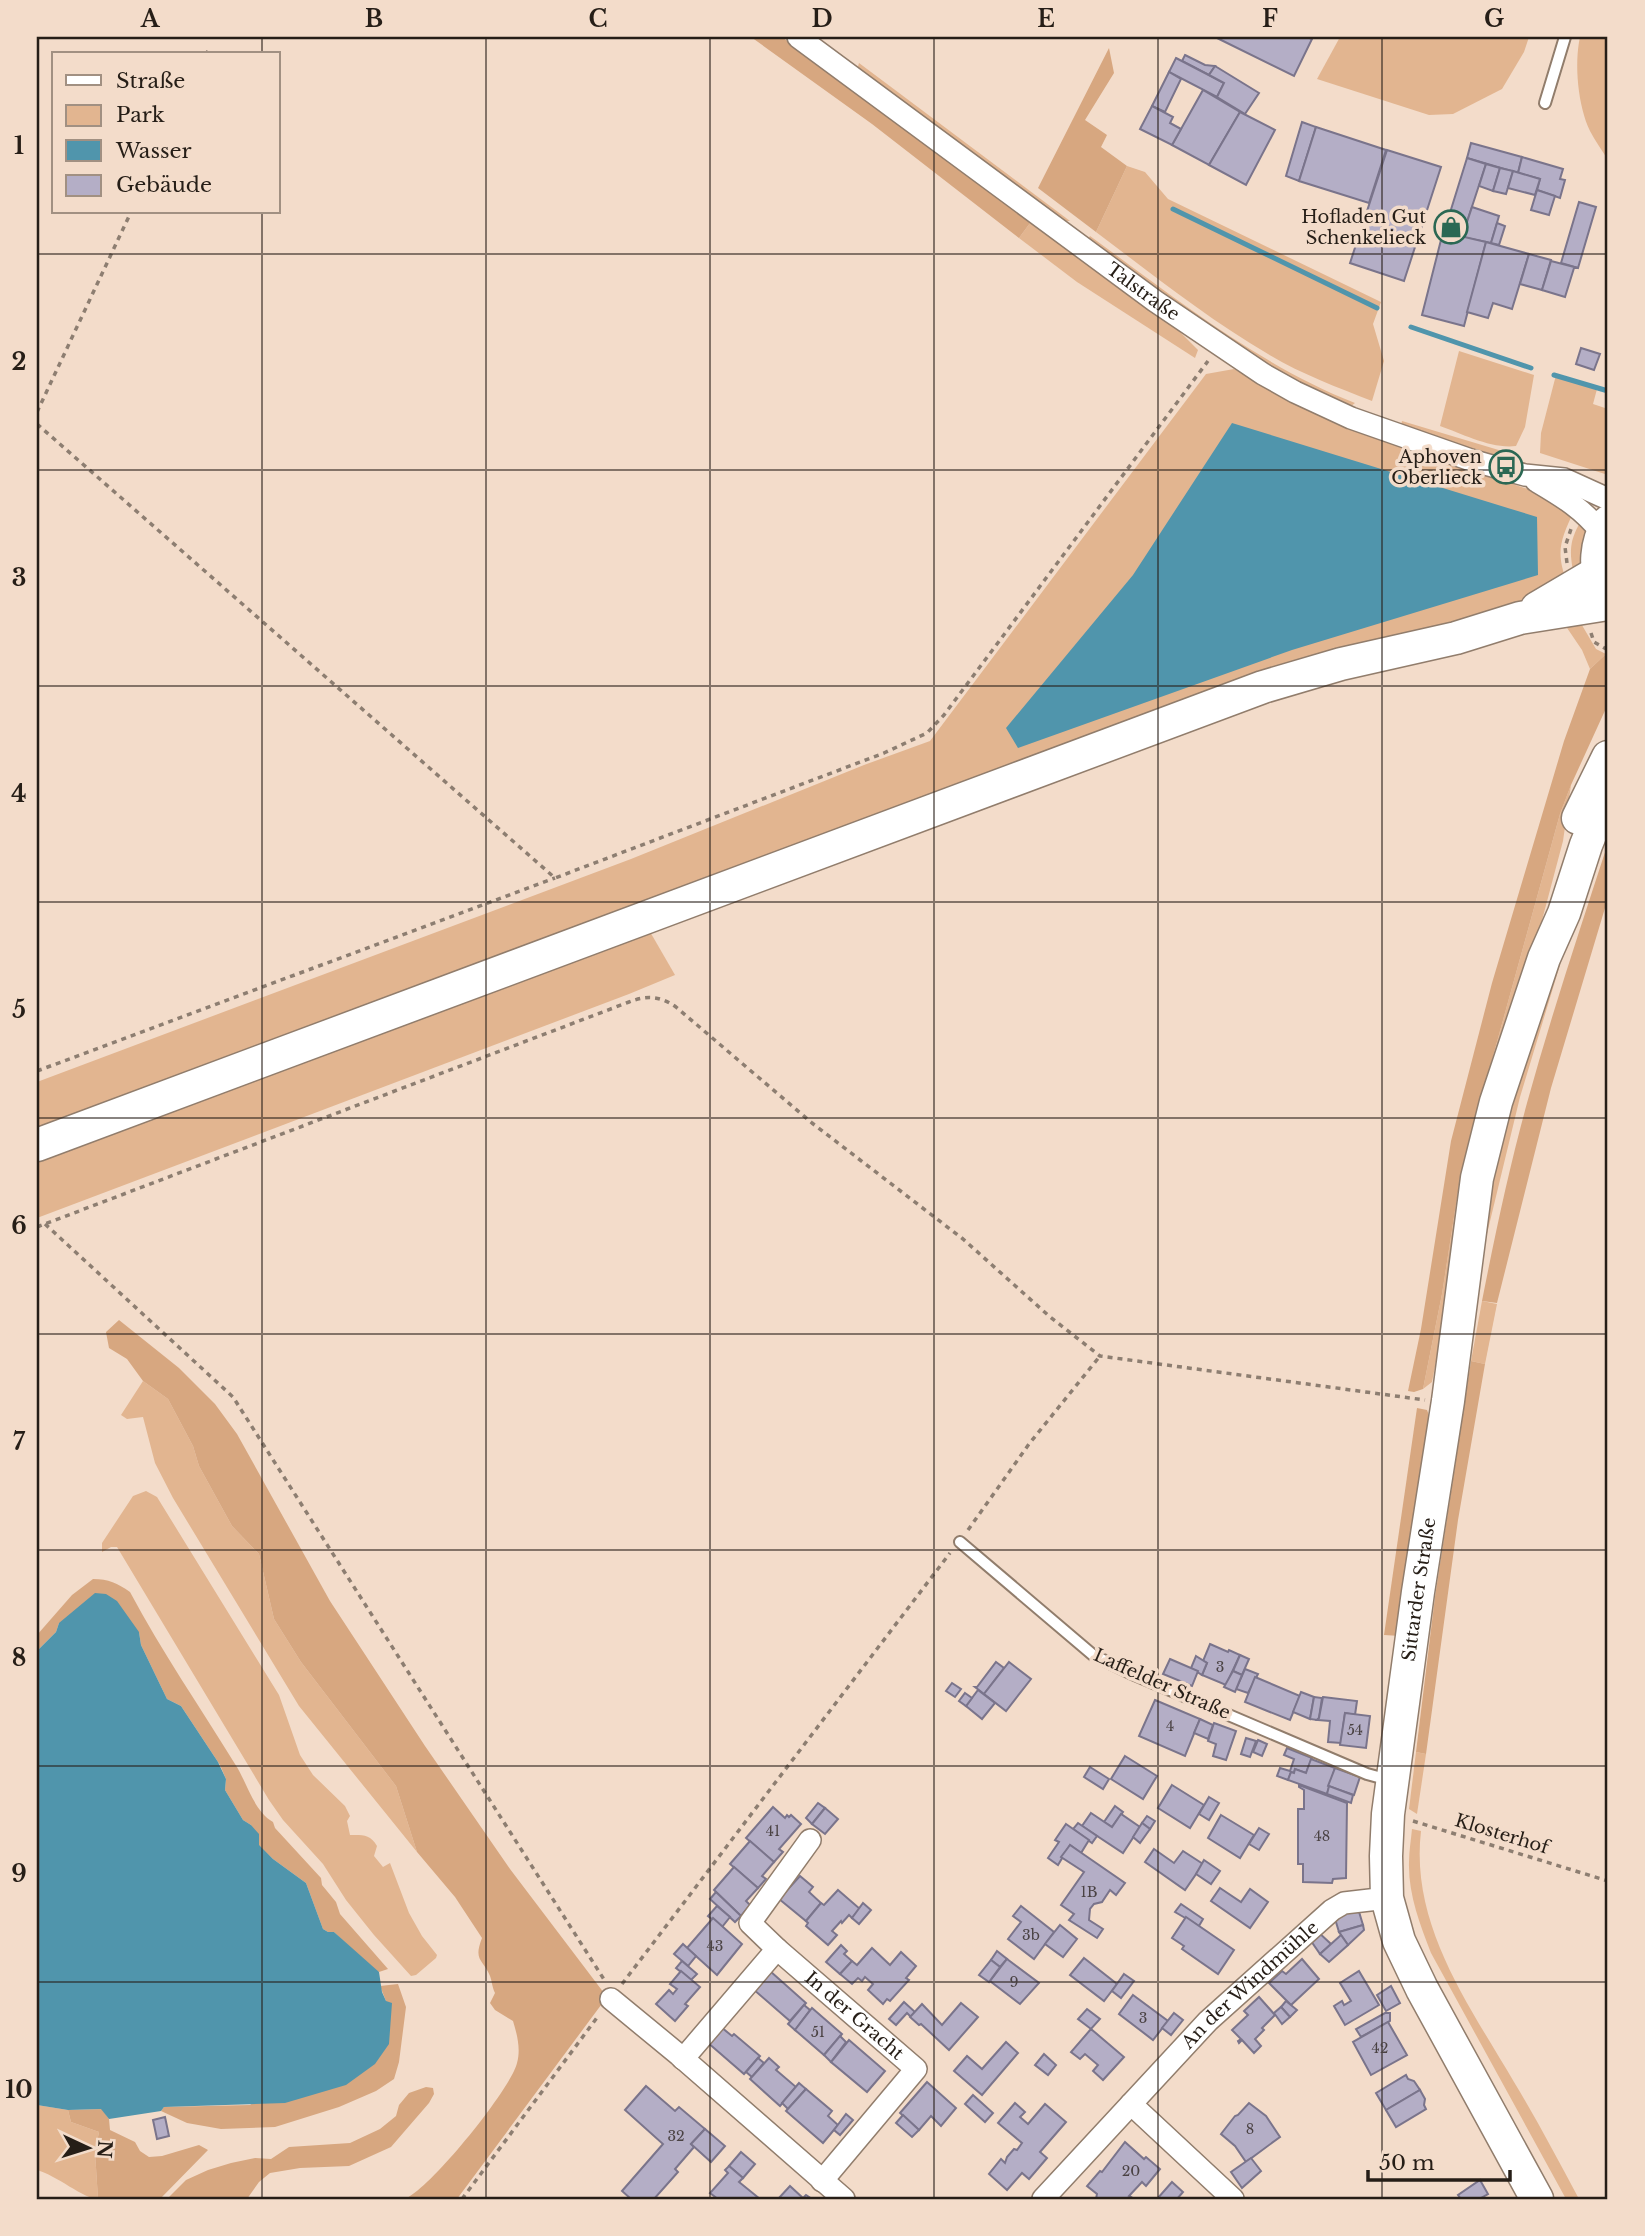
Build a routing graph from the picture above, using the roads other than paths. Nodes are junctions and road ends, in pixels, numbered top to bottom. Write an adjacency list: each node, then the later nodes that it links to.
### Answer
1 (799, 37): 4 (street, Talstraße)
2 (1565, 37): 3 (lane)
3 (1545, 103)
4 (1525, 475): 5 (street, Talstraße); 6 (street, Talstraße)
5 (1608, 499)
6 (1597, 521): 7 (main road)
7 (1594, 593): 11 (main road)
8 (1608, 757): 10 (main road, Sittarder Straße)
9 (1608, 799): 10 (main road, Sittarder Straße)
10 (1544, 958): 13 (main road, Sittarder Straße)
11 (37, 1145)
12 (960, 1542): 13 (lane, Laffelder Straße)
13 (1391, 1781): 15 (main road, Sittarder Straße)
14 (810, 1840): 16 (street, In der Gracht)
15 (1387, 1898): 19 (street, An der Windmühle); 24 (main road, Sittarder Straße)
16 (776, 1949): 18 (street); 20 (street, In der Gracht)
17 (612, 1996): 18 (street)
18 (683, 2059): 20 (street)
19 (1131, 2104): 22 (street, An der Windmühle); 23 (street)
20 (822, 2181): 21 (street)
21 (844, 2199)
22 (1043, 2199)
23 (1233, 2199)
24 (1537, 2199)

